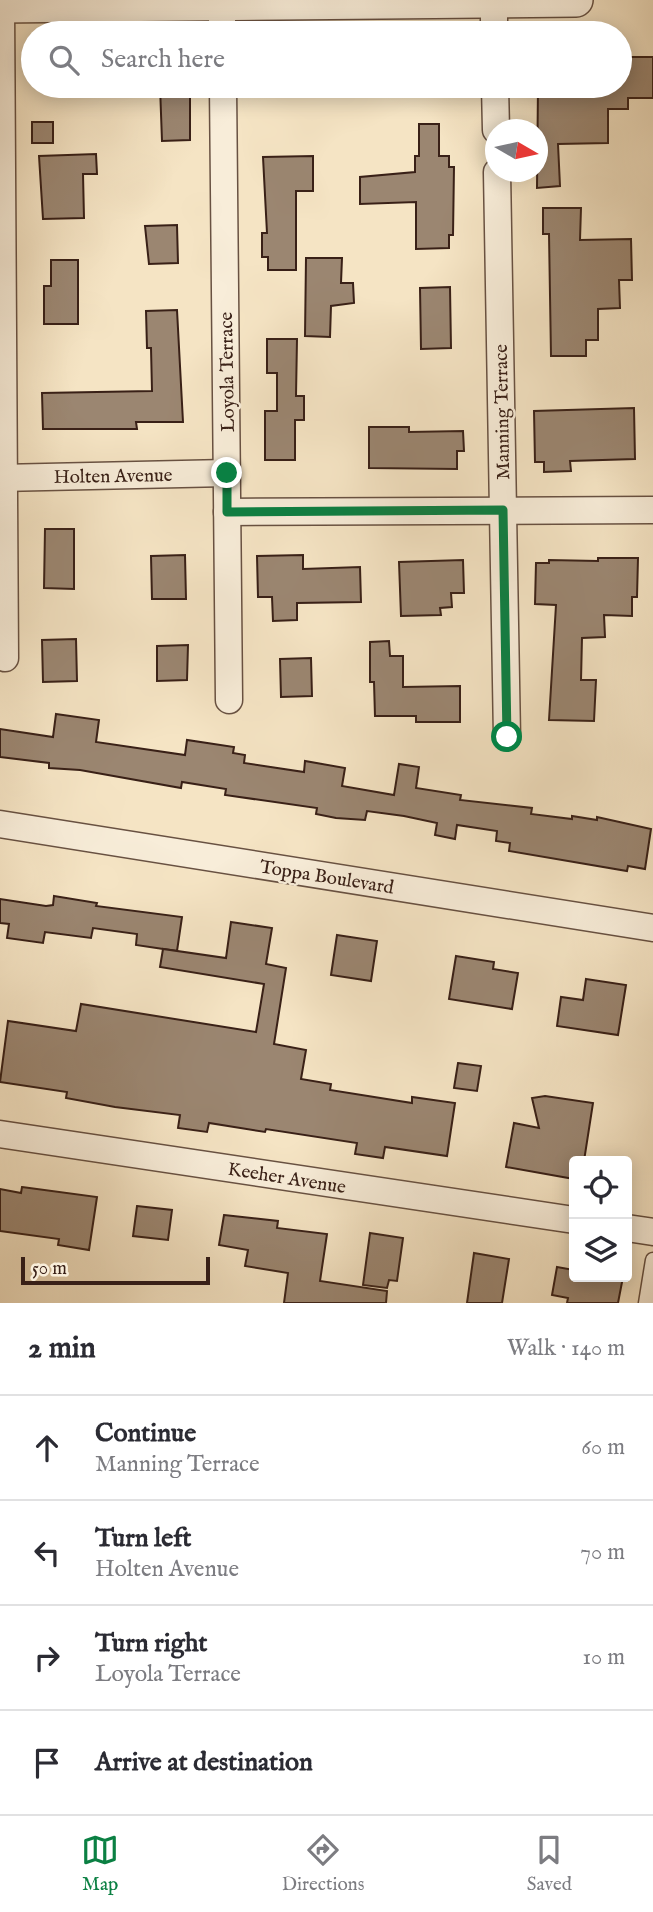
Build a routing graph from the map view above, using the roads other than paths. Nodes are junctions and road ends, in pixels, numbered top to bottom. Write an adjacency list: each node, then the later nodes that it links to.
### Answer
1 (531, 0): 2 (street); 4 (street)
2 (576, 0)
3 (374, 1): 4 (street); 7 (street)
4 (494, 1): 8 (street)
5 (147, 2): 6 (street); 7 (street)
6 (0, 6): 14 (street)
7 (222, 18)
8 (494, 21)
9 (223, 98): 13 (street, Loyola Terrace)
10 (495, 98): 11 (street)
11 (496, 119)
12 (497, 182): 15 (street, Manning Terrace)
13 (227, 473): 14 (street, Holten Avenue); 17 (street, Loyola Terrace)
14 (2, 477): 18 (street)
15 (503, 510): 16 (street); 17 (street); 20 (street, Manning Terrace)
16 (653, 510)
17 (227, 512): 19 (street, Loyola Terrace)
18 (5, 658)
19 (229, 700)
20 (507, 737)
21 (0, 824): 22 (street, Toppa Boulevard)
22 (653, 928)
23 (0, 1134): 24 (street, Keeher Avenue)
24 (569, 1219)
25 (632, 1229): 26 (street)
26 (653, 1232)
27 (653, 1260): 28 (lane)
28 (646, 1303)

